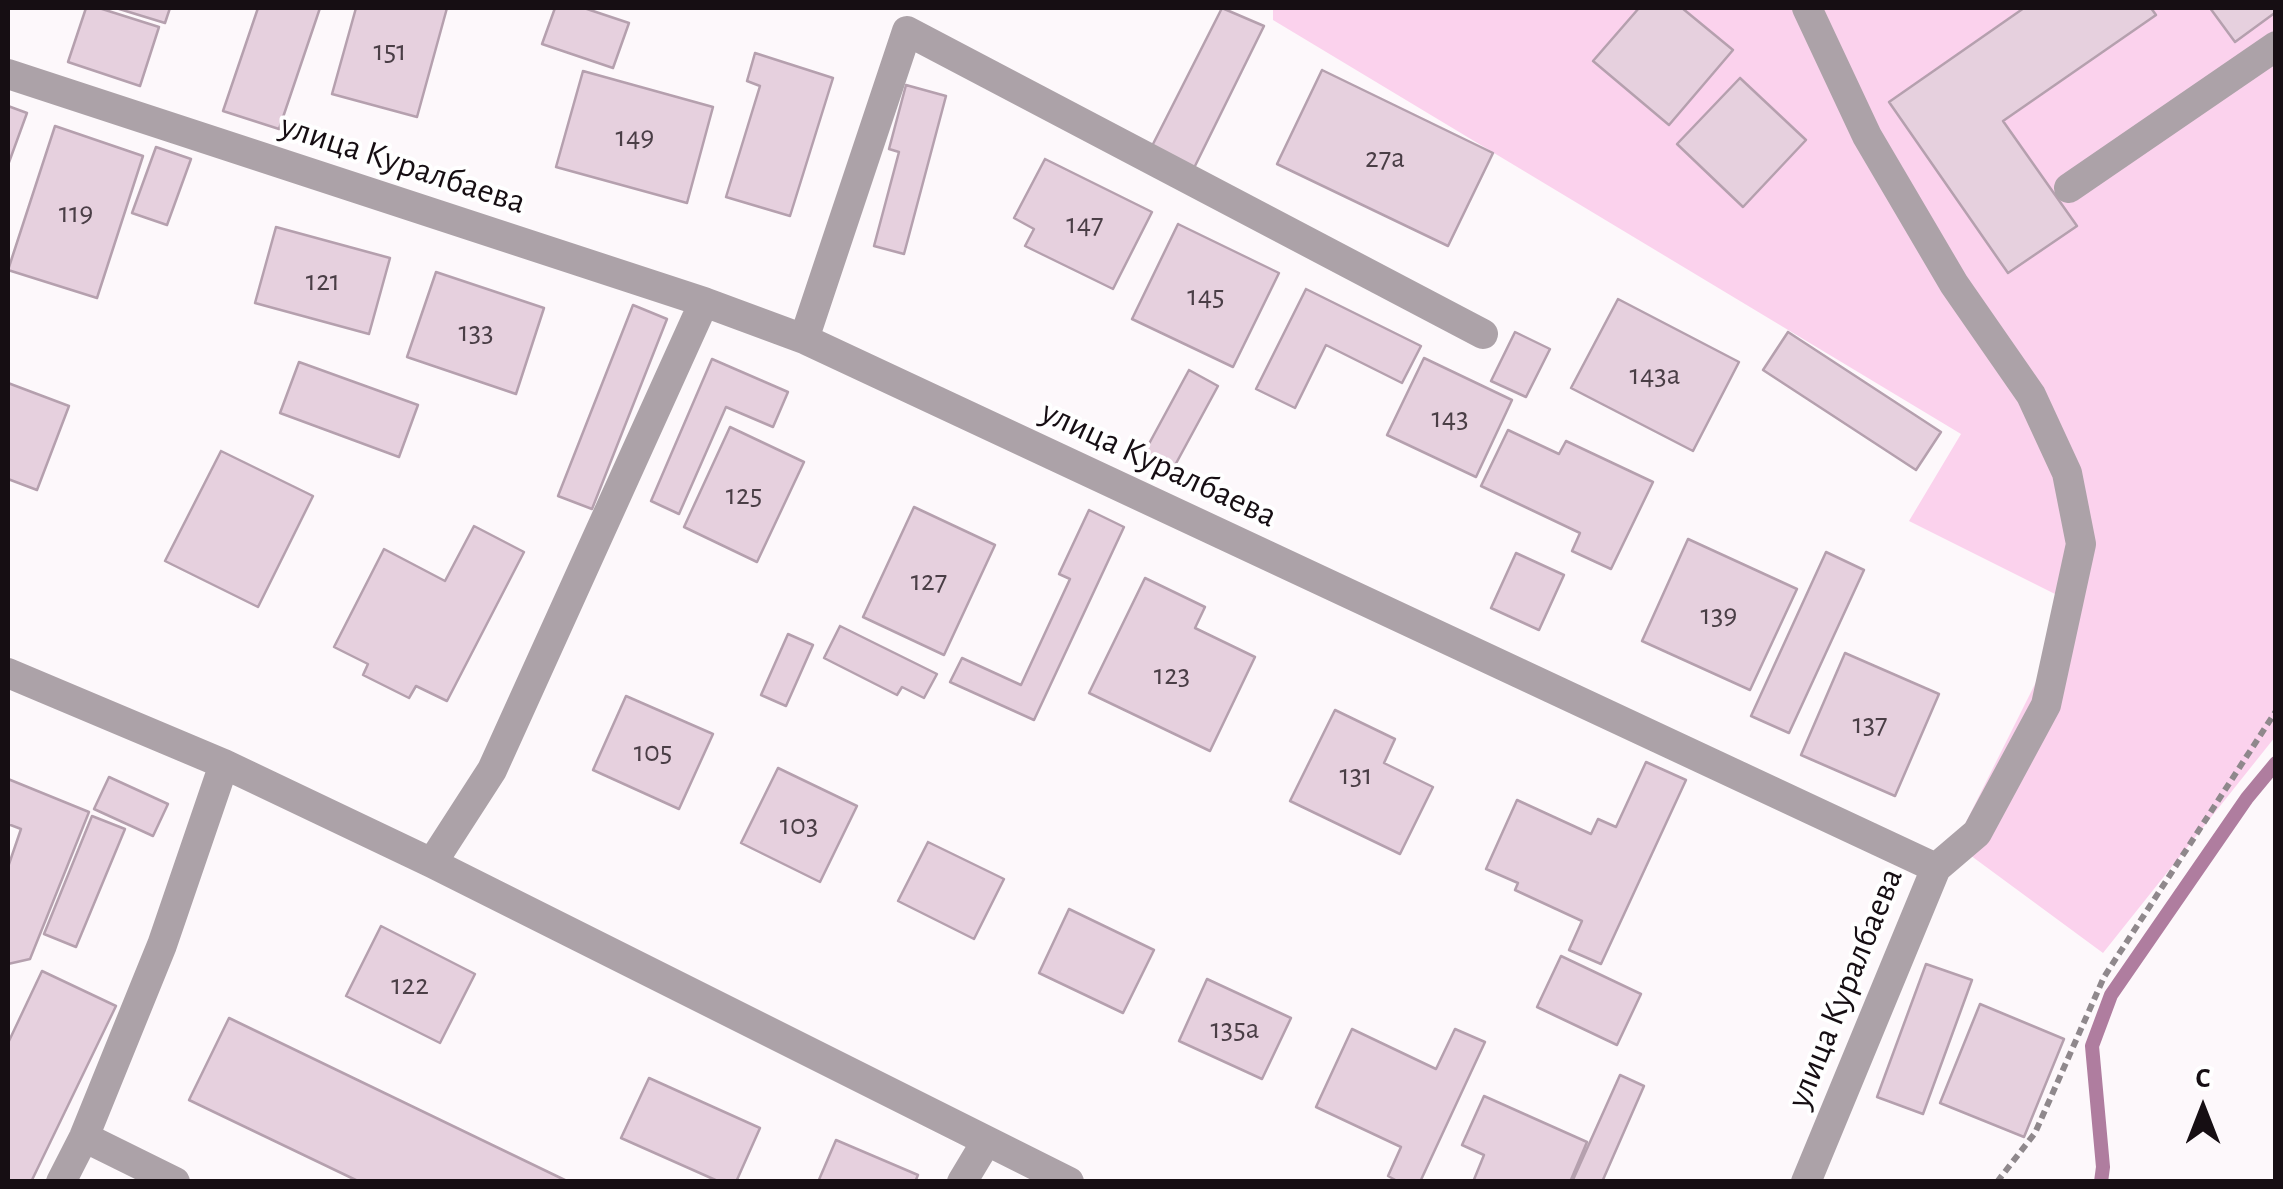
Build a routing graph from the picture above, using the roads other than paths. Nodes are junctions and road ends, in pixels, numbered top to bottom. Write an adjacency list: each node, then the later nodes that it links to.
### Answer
1 (1807, 8): 11 (street)
2 (2276, 46): 4 (street)
3 (8, 74): 5 (street, улица Куралбаева)
4 (2069, 188)
5 (704, 302): 7 (street, улица Куралбаева); 10 (street)
6 (1483, 334): 7 (street)
7 (804, 339): 11 (street, улица Куралбаева)
8 (8, 673): 9 (street)
9 (224, 764): 10 (street); 12 (street)
10 (432, 864): 13 (street)
11 (1936, 868): 18 (street, улица Куралбаева)
12 (84, 1137): 14 (street); 15 (street)
13 (986, 1142): 16 (street); 17 (street)
14 (61, 1182)
15 (175, 1182)
16 (962, 1182)
17 (1068, 1182)
18 (1806, 1182)

